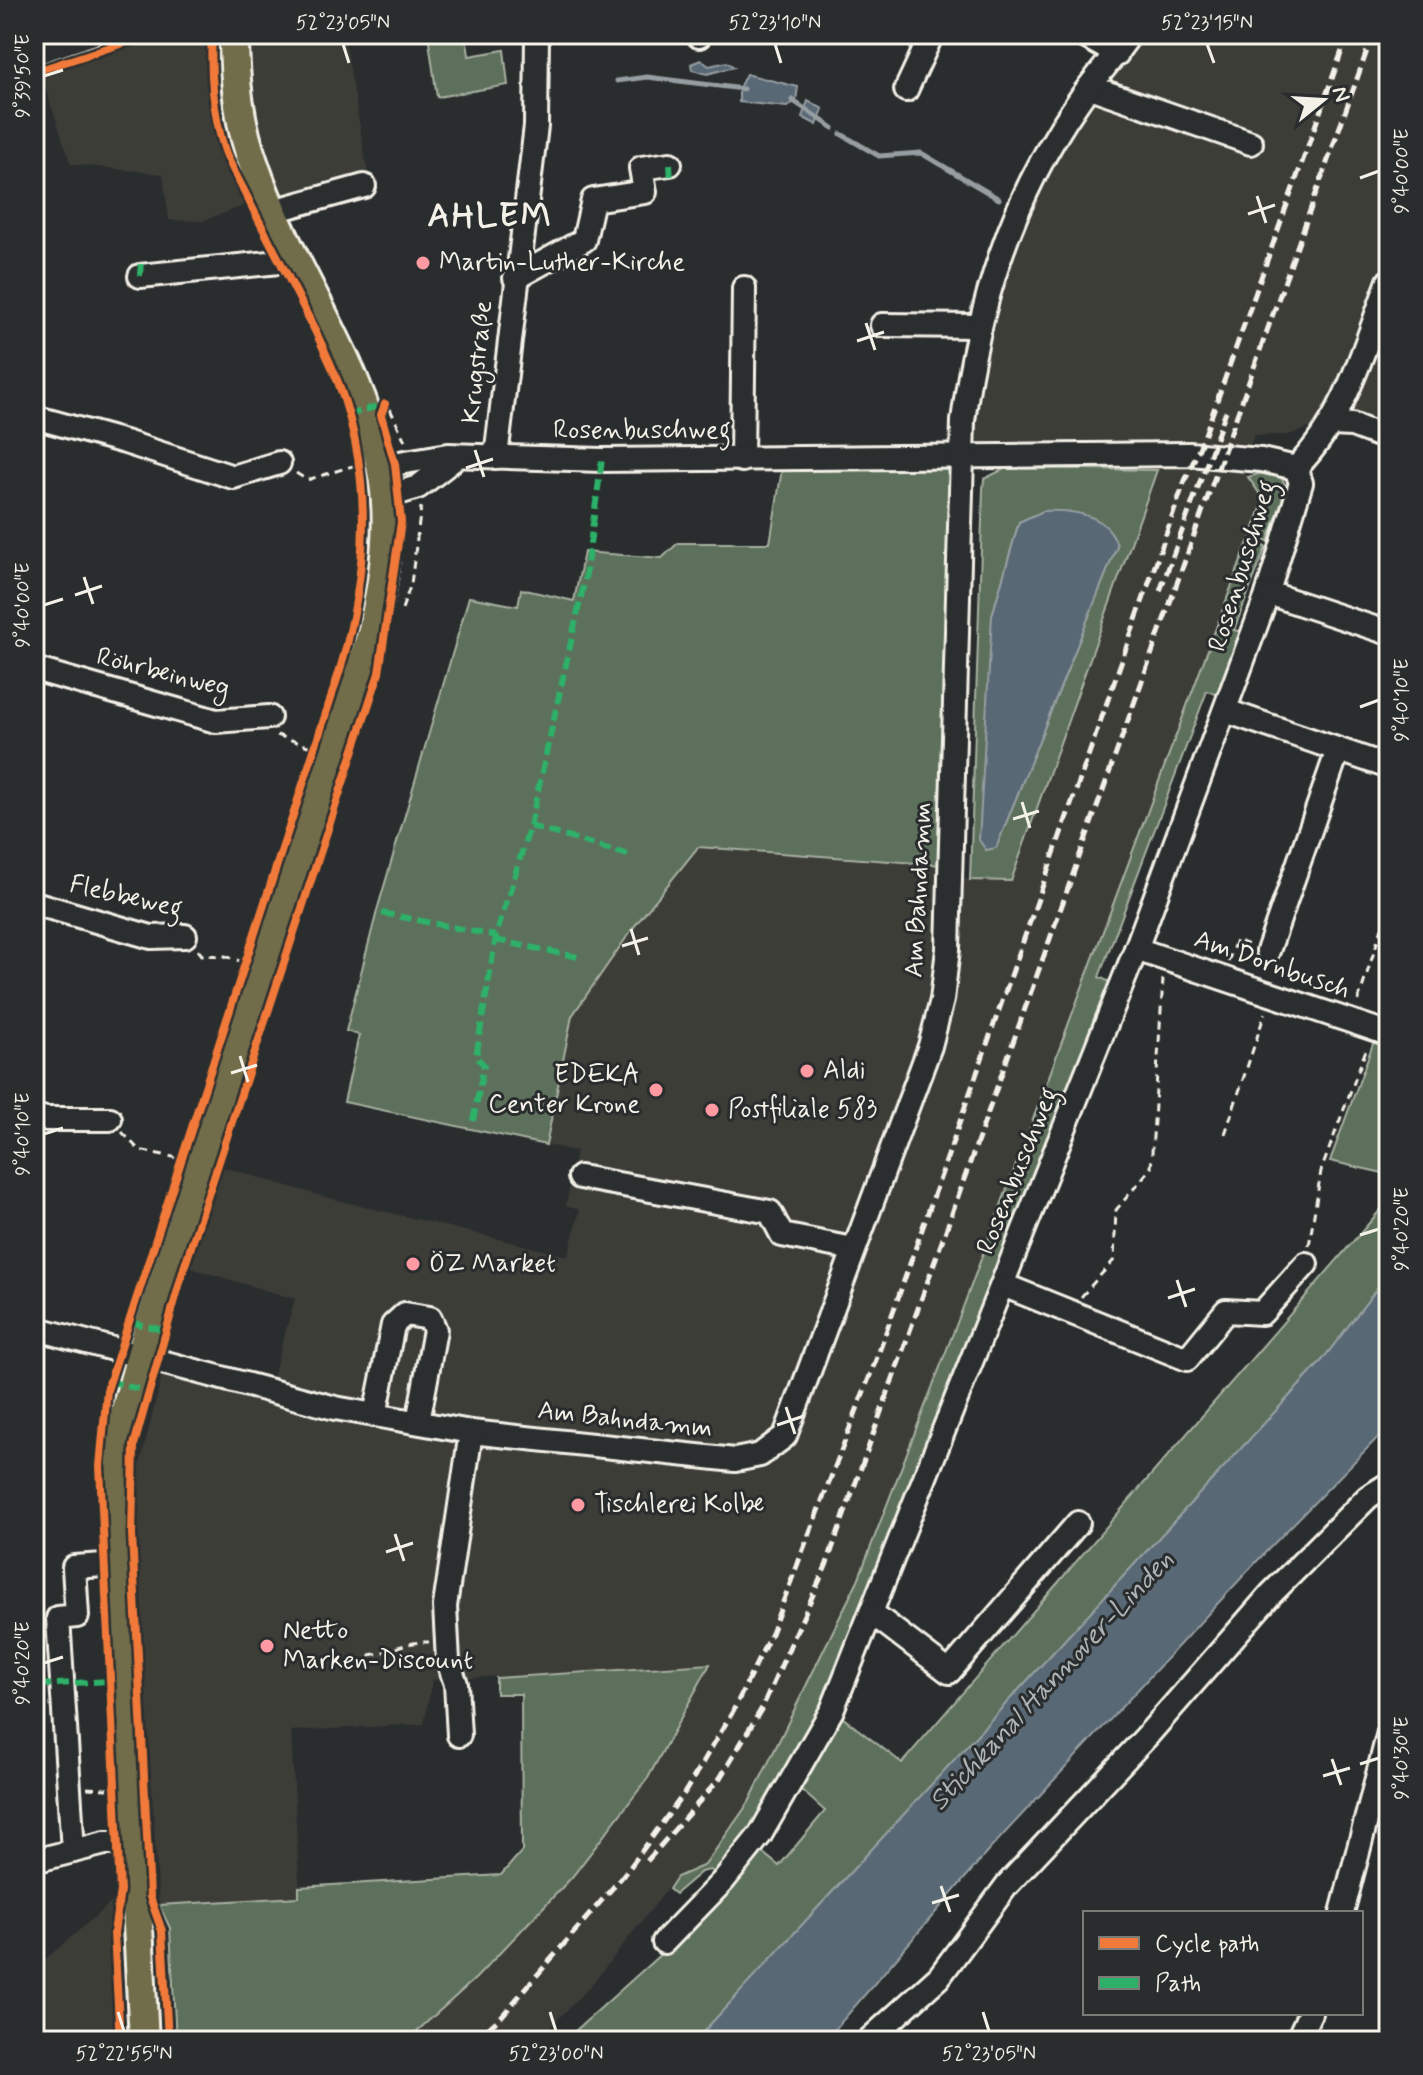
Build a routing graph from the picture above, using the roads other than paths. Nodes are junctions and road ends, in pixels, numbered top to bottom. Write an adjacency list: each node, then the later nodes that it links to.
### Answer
1 (91, 34): 7 (street)
2 (234, 34): 14 (main road)
3 (537, 34): 17 (street, Krugstraße)
4 (932, 34): 10 (street)
5 (1081, 34): 8 (street)
6 (1130, 34): 8 (street, Am Bahndamm)
7 (34, 53)
8 (1117, 54): 9 (street, Am Bahndamm)
9 (1090, 87): 11 (street); 21 (street, Am Bahndamm)
10 (906, 90)
11 (1251, 143)
12 (670, 164): 17 (street)
13 (364, 186): 14 (street)
14 (273, 211): 15 (main road)
15 (294, 254): 16 (street); 30 (main road)
16 (140, 276)
17 (515, 278): 26 (street, Krugstraße)
18 (1389, 281): 23 (street)
19 (744, 288): 28 (street)
20 (882, 325): 21 (street)
21 (979, 326): 27 (street, Am Bahndamm)
22 (34, 417): 29 (street)
23 (1332, 424): 24 (street); 31 (street)
24 (1389, 439)
25 (458, 456): 26 (street, Rosenbuschweg); 30 (street, Rosenbuschweg); 32 (street)
26 (496, 457): 28 (street, Rosenbuschweg)
27 (962, 457): 28 (street, Rosenbuschweg); 31 (street, Rosenbuschweg); 48 (street, Am Bahndamm)
28 (742, 460)
29 (279, 463)
30 (367, 467): 32 (main road)
31 (1296, 468): 33 (street, Rosenbuschweg)
32 (386, 497): 52 (main road)
33 (1268, 593): 34 (street); 36 (street, Rosenbuschweg)
34 (1389, 633)
35 (34, 669): 37 (street, Röhrbeinweg)
36 (1226, 711): 38 (street); 42 (street, Rosenbuschweg)
37 (269, 717)
38 (1338, 750): 39 (street); 43 (street, Am Dornbusch)
39 (1389, 767)
40 (34, 903): 41 (street, Flebbeweg)
41 (185, 936)
42 (1136, 949): 44 (street, Am Dornbusch); 50 (street, Rosenbuschweg)
43 (1268, 951)
44 (1381, 1031)
45 (34, 1116): 46 (street)
46 (110, 1119)
47 (580, 1177): 48 (street)
48 (853, 1249): 55 (street, Am Bahndamm)
49 (1306, 1264): 50 (street, Rosenbuschweg)
50 (1003, 1285): 59 (street, Rosenbuschweg)
51 (34, 1328): 52 (street, Am Bahndamm)
52 (139, 1357): 53 (street, Am Bahndamm); 58 (main road)
53 (375, 1415): 54 (street, Am Bahndamm); 54 (street)
54 (418, 1422): 55 (street, Am Bahndamm)
55 (471, 1432): 61 (street)
56 (1389, 1484): 69 (street)
57 (1078, 1523): 59 (street)
58 (119, 1564): 62 (main road); 63 (street)
59 (872, 1613): 66 (street, Rosenbuschweg)
60 (1389, 1732): 65 (street)
61 (459, 1735)
62 (134, 1843): 63 (street); 68 (main road)
63 (73, 1851): 64 (street)
64 (34, 1861)
65 (1343, 1911)
66 (664, 1942)
67 (1309, 2015): 70 (street)
68 (144, 2041)
69 (868, 2041)
70 (1297, 2041)

